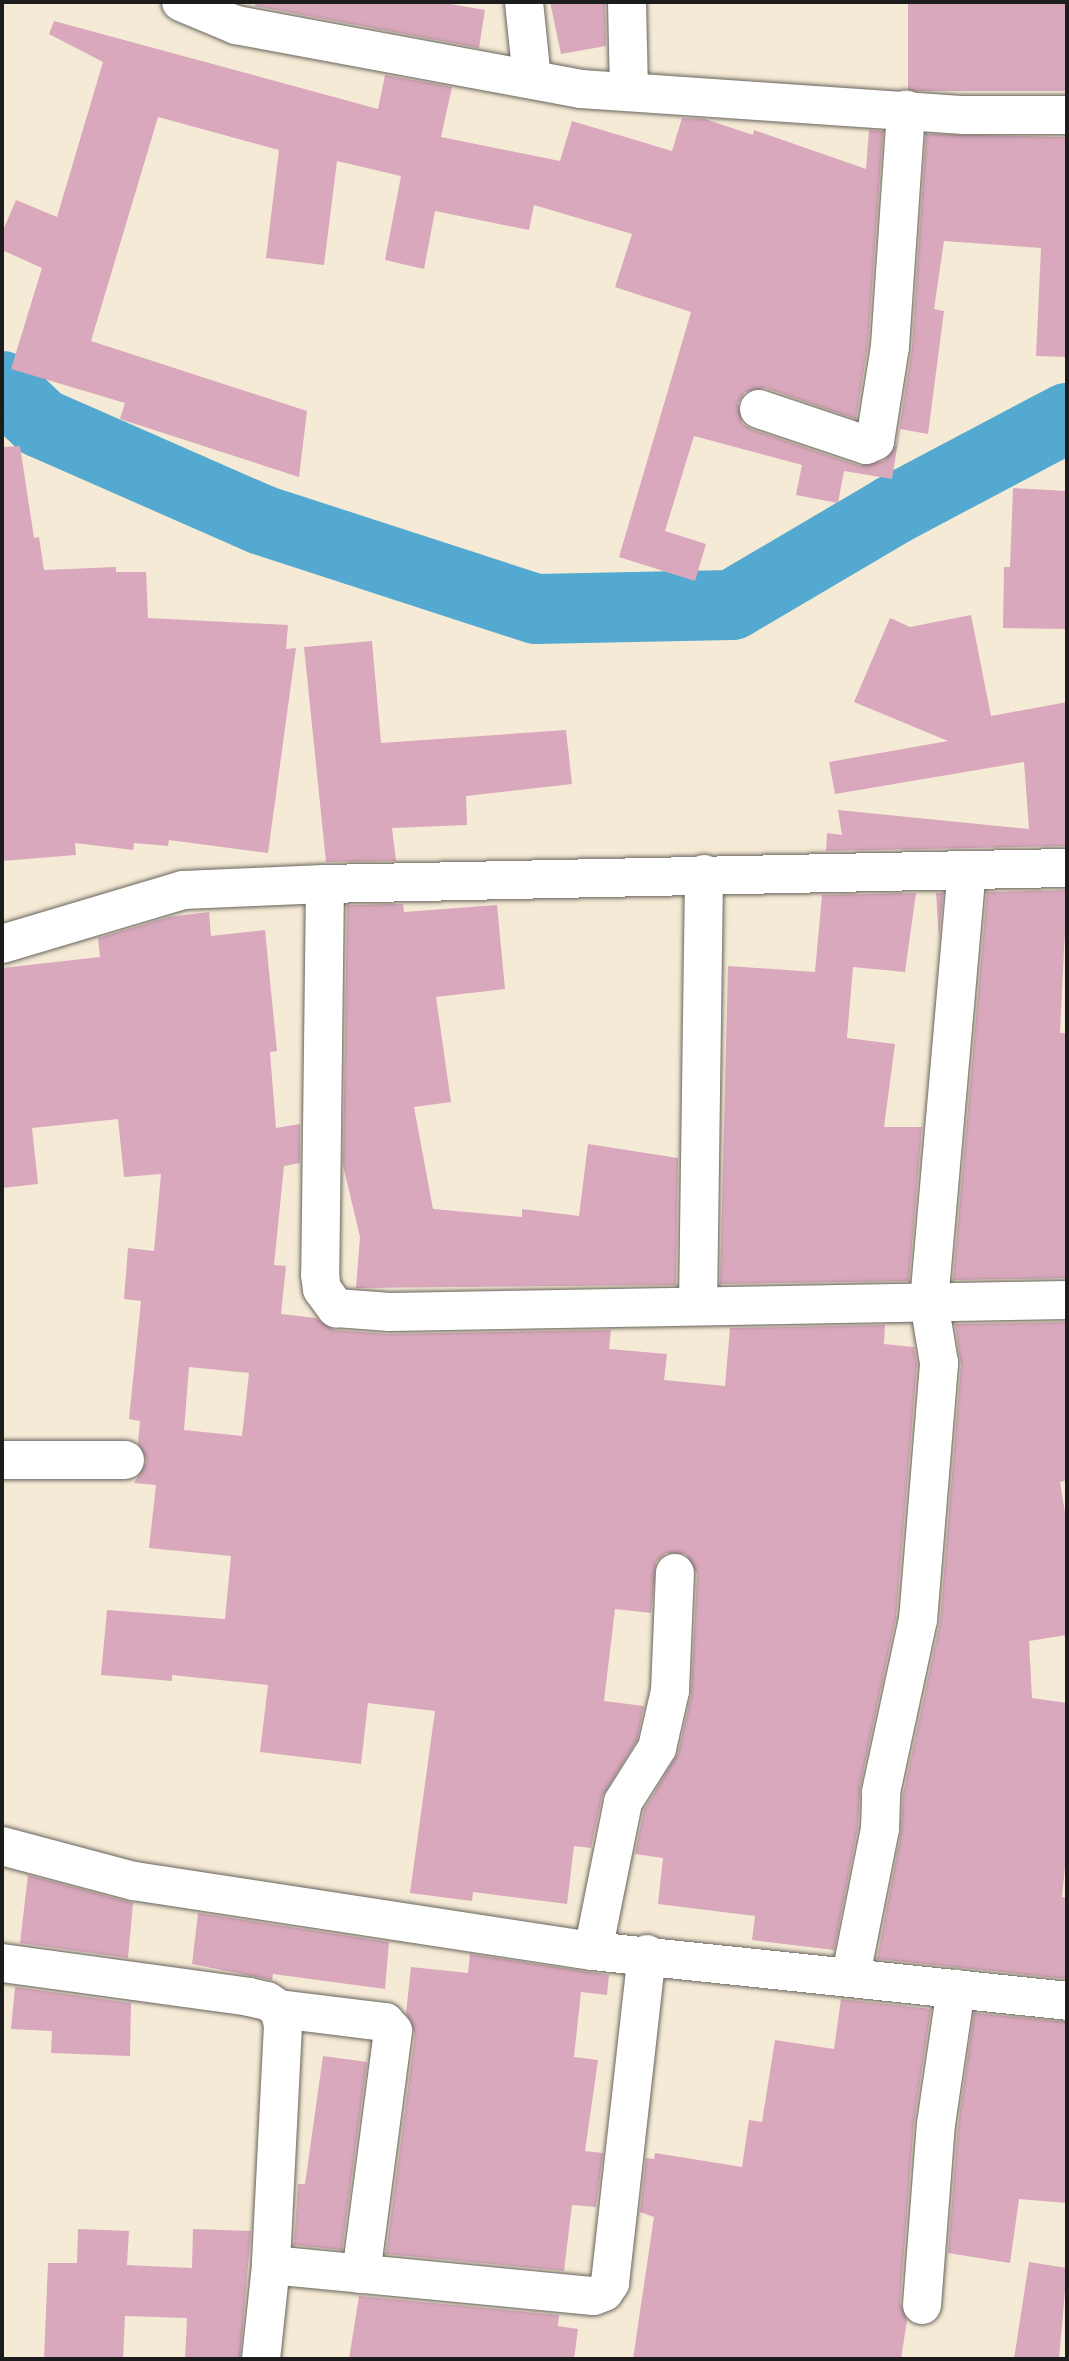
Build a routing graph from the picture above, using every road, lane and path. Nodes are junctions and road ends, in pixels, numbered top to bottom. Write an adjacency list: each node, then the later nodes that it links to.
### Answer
1 (181, 2): 4 (street)
2 (524, 2): 4 (street)
3 (626, 2): 5 (street)
4 (532, 80): 5 (street)
5 (629, 92): 6 (street)
6 (906, 110): 7 (street); 8 (street)
7 (1067, 115)
8 (759, 409)
9 (1067, 869): 10 (street)
10 (967, 871): 11 (street); 15 (street)
11 (704, 874): 12 (street); 16 (street)
12 (325, 884): 13 (street); 16 (street)
13 (2, 944)
14 (1067, 1300): 15 (street)
15 (929, 1302): 16 (street); 24 (street)
16 (698, 1306)
17 (2, 1460): 18 (street)
18 (125, 1460)
19 (675, 1573): 21 (street)
20 (2, 1846): 21 (street)
21 (593, 1951): 22 (street)
22 (647, 1954): 24 (street); 29 (street)
23 (2, 1963): 27 (street)
24 (851, 1975): 25 (street)
25 (956, 1988): 26 (street); 30 (street)
26 (1067, 2001)
27 (279, 2009): 28 (street); 29 (street)
28 (271, 2265): 29 (street); 31 (street)
29 (361, 2274)
30 (922, 2305)
31 (261, 2359)

